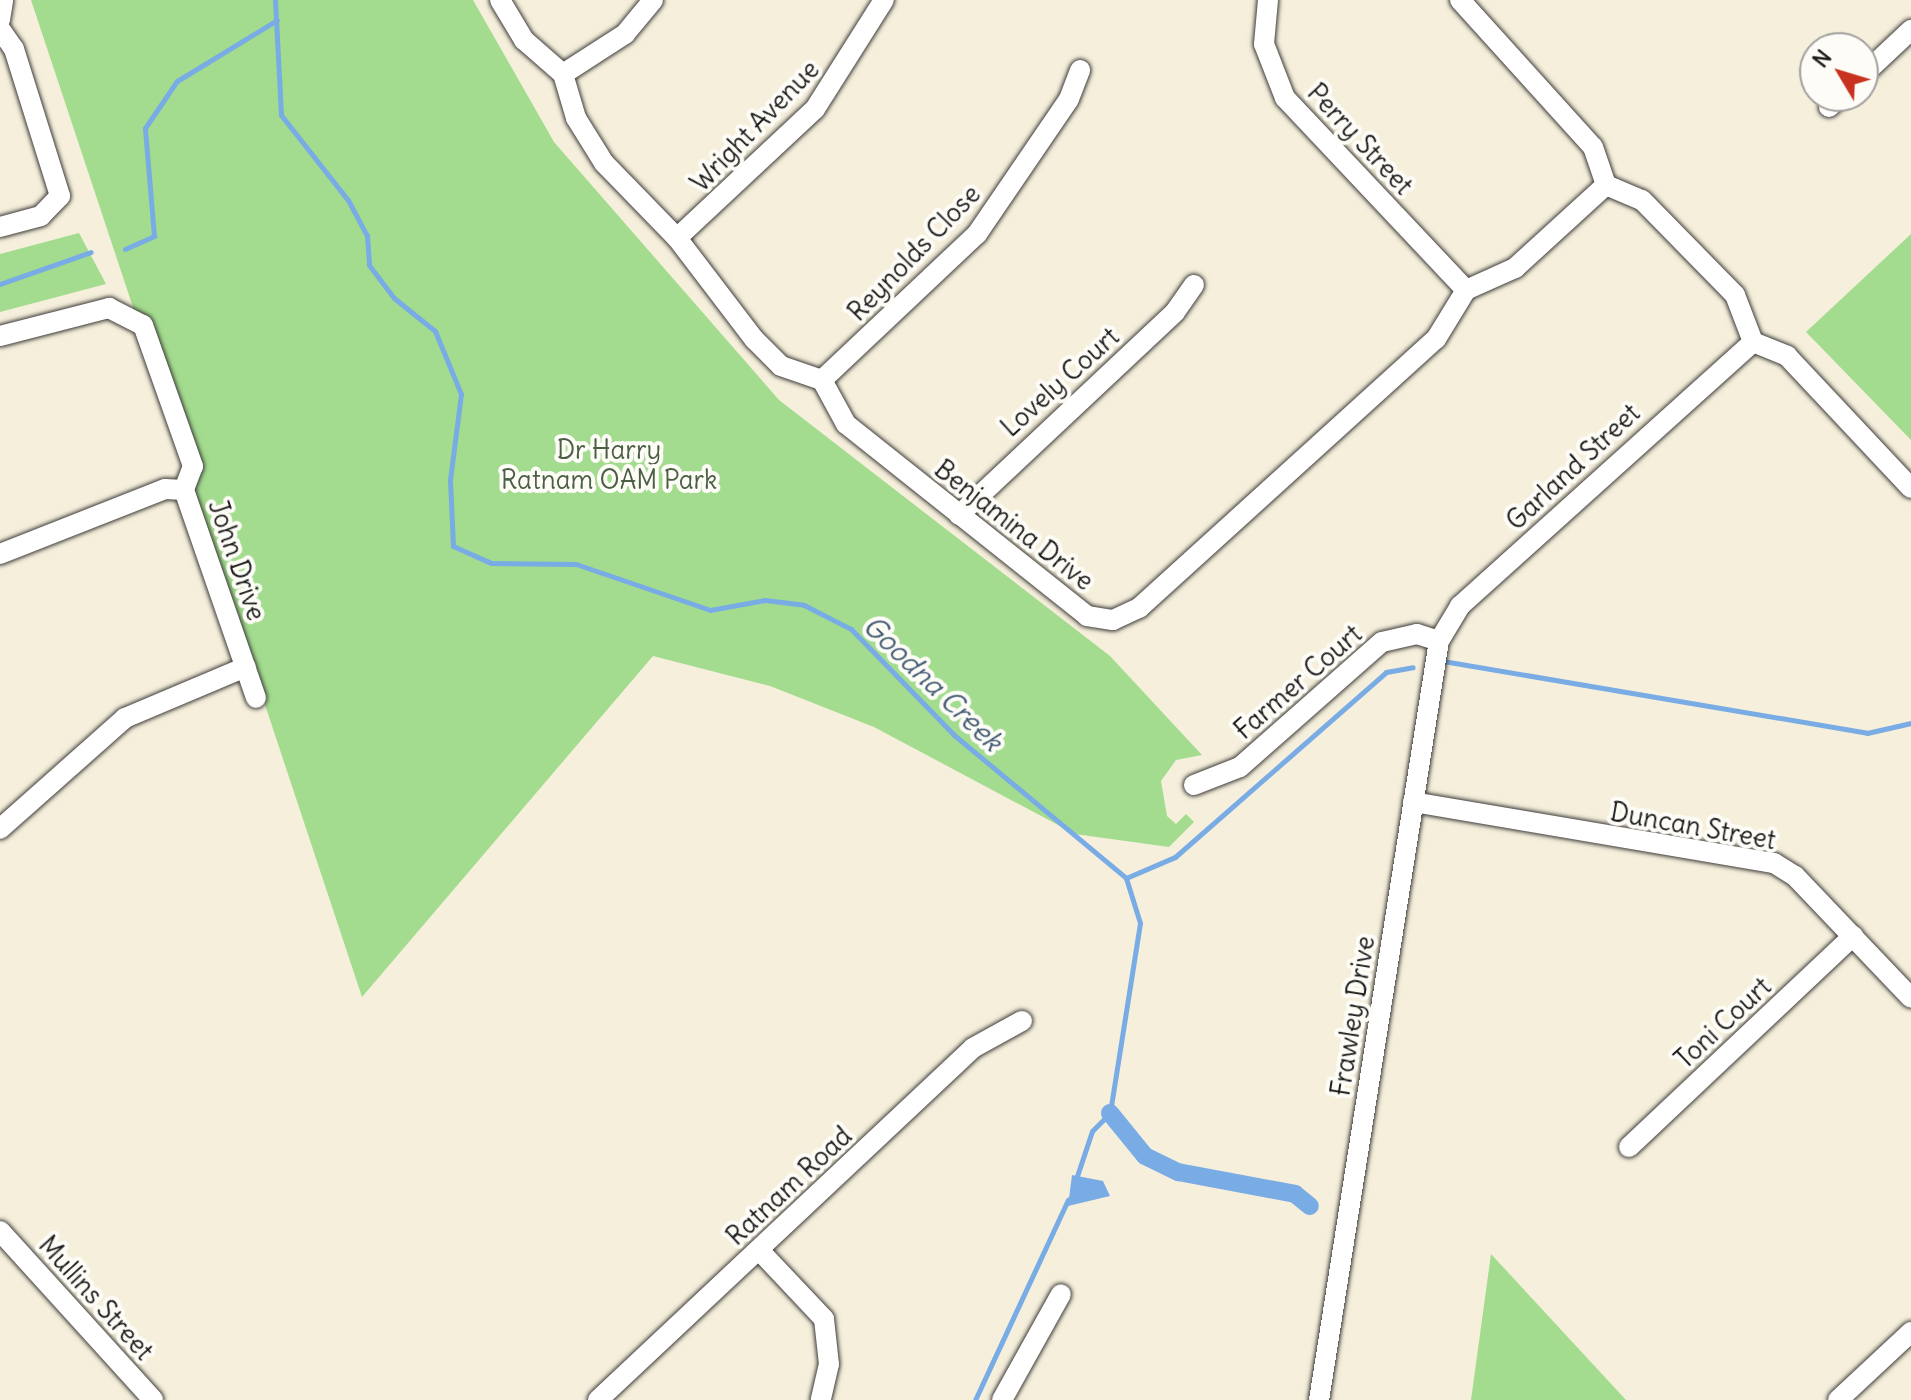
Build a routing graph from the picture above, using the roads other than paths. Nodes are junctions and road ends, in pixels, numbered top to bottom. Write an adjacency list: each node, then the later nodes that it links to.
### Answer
1 (3, 0): 7 (street)
2 (500, 0): 12 (street)
3 (653, 0): 12 (street)
4 (884, 0): 15 (street, Wright Avenue)
5 (1268, 0): 17 (street, Perry Street)
6 (1460, 0): 13 (street)
7 (0, 20)
8 (0, 29): 14 (street)
9 (1911, 30): 10 (street)
10 (1879, 60)
11 (1080, 70): 20 (street, Reynolds Close)
12 (563, 74): 15 (street)
13 (1606, 185): 17 (street); 19 (street)
14 (0, 227)
15 (677, 238): 20 (street)
16 (1194, 285): 23 (street, Lovely Court)
17 (1466, 290): 23 (street, Benjamina Drive)
18 (0, 336): 22 (street)
19 (1753, 342): 21 (street); 25 (street, Garland Street)
20 (822, 380): 23 (street, Benjamina Drive)
21 (1911, 488)
22 (184, 490): 24 (street, John Drive); 26 (street, John Drive)
23 (959, 515)
24 (0, 554)
25 (1439, 641): 28 (street, Farmer Court); 29 (street, Frawley Drive)
26 (246, 667): 27 (street, John Drive); 30 (street)
27 (256, 698)
28 (1194, 785)
29 (1413, 802): 31 (street, Duncan Street); 43 (street, Frawley Drive)
30 (0, 829)
31 (1853, 936): 32 (street, Duncan Street); 34 (street, Toni Court)
32 (1911, 998)
33 (1022, 1021): 36 (street, Ratnam Road)
34 (1629, 1147)
35 (0, 1231): 39 (street, Mullins Street)
36 (759, 1250): 40 (street, Ratnam Road); 41 (street)
37 (1061, 1294): 42 (street)
38 (1911, 1332): 44 (street)
39 (153, 1400)
40 (598, 1400)
41 (821, 1400)
42 (1002, 1400)
43 (1319, 1400)
44 (1838, 1400)

